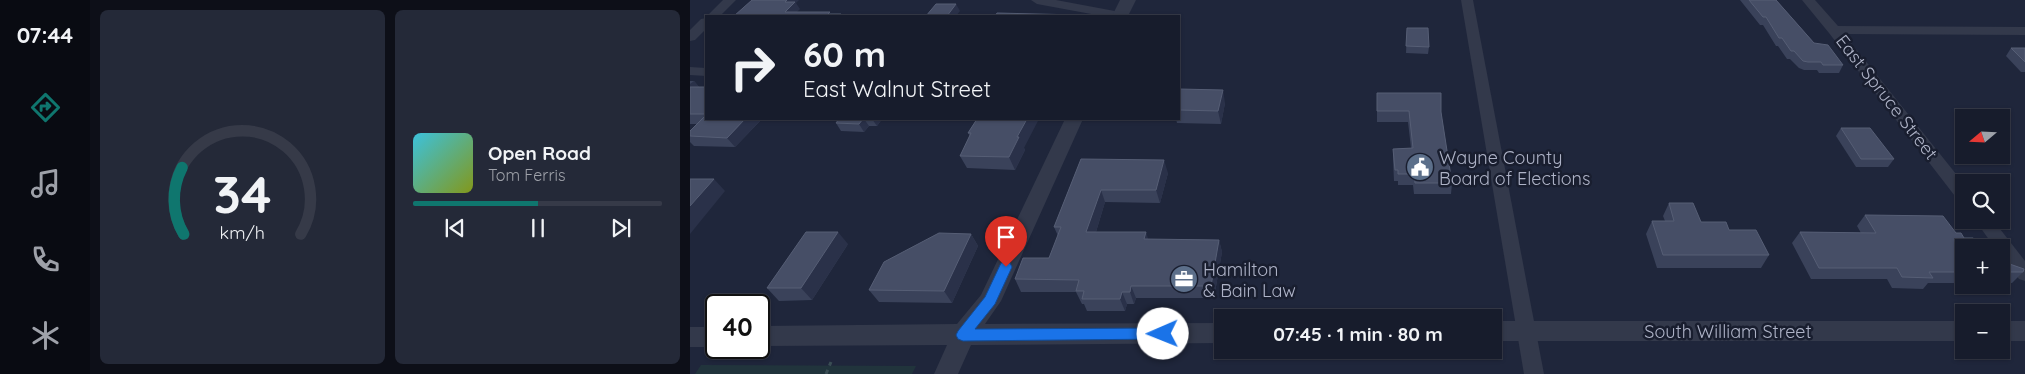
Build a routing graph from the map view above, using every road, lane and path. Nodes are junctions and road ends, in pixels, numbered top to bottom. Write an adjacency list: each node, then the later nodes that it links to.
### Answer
1 (730, 0): 6 (street)
2 (1037, 0): 7 (street)
3 (1128, 0): 8 (street)
4 (1467, 0): 19 (street)
5 (1808, 0): 10 (street, East Spruce Street)
6 (713, 15)
7 (1115, 15)
8 (1120, 15)
9 (705, 23): 12 (street)
10 (1834, 30): 11 (street); 16 (street, East Spruce Street)
11 (2025, 32)
12 (690, 37)
13 (690, 72): 14 (street)
14 (705, 72)
15 (1074, 120): 25 (street)
16 (1955, 185)
17 (1990, 229): 18 (street)
18 (2025, 274)
19 (1526, 330): 20 (street, South William Street); 21 (street, South William Street); 32 (street)
20 (1502, 331)
21 (1955, 331)
22 (2010, 331): 23 (street)
23 (2025, 331)
24 (1214, 333): 25 (street)
25 (963, 335): 26 (street); 31 (street)
26 (770, 336)
27 (690, 337): 28 (street)
28 (705, 337)
29 (831, 362): 30 (path)
30 (826, 374)
31 (946, 374)
32 (1534, 374)

